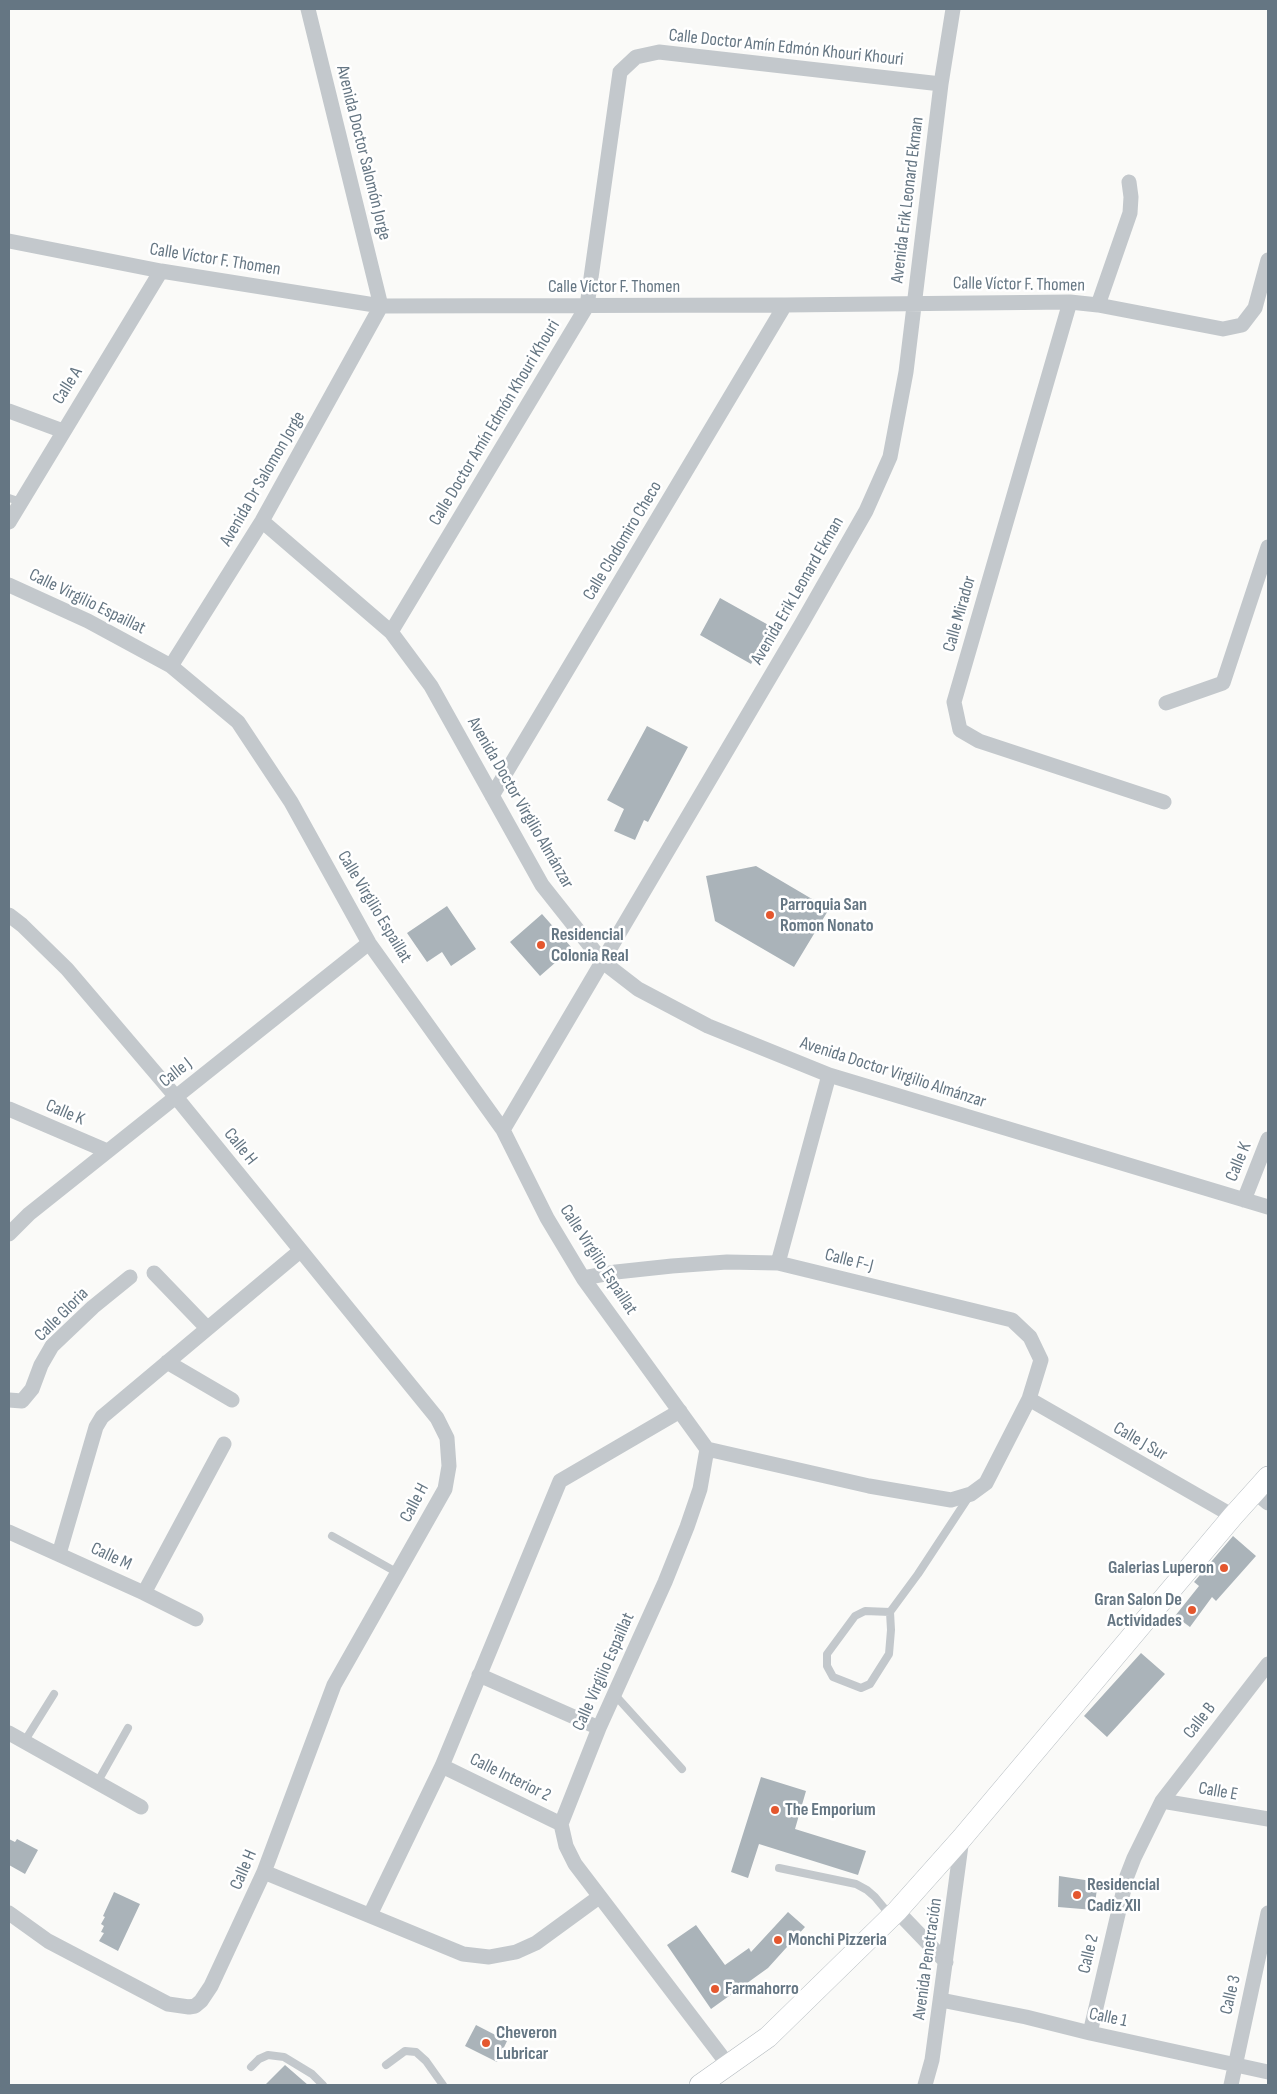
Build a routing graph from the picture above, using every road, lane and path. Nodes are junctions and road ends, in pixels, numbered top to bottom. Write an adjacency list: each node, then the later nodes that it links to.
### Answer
1 (308, 9): 11 (street, Avenida Doctor Salomón Jorge)
2 (953, 9): 3 (street, Avenida Erik Leonard Ekman)
3 (941, 84): 8 (street, Avenida Erik Leonard Ekman); 12 (street, Calle Doctor Amín Edmón Khouri Khouri)
4 (1129, 182): 10 (street)
5 (9, 241): 7 (street, Calle Víctor F. Thomen)
6 (1268, 260): 10 (street, Calle Víctor F. Thomen)
7 (161, 271): 11 (street, Calle Víctor F. Thomen); 15 (street, Calle A)
8 (915, 302): 9 (street, Calle Víctor F. Thomen); 13 (street, Calle Víctor F. Thomen); 28 (street, Avenida Erik Leonard Ekman)
9 (1070, 302): 10 (street, Calle Víctor F. Thomen); 25 (street, Calle Mirador)
10 (1098, 305)
11 (381, 306): 12 (street, Calle Víctor F. Thomen); 18 (street, Avenida Dr Salomon Jorge)
12 (587, 306): 13 (street, Calle Víctor F. Thomen); 21 (street, Calle Doctor Amín Edmón Khouri Khouri)
13 (785, 306): 24 (street, Calle Clodomiro Checo)
14 (9, 411): 15 (street)
15 (63, 431): 16 (street, Calle A)
16 (15, 500): 17 (street, Calle A)
17 (9, 522)
18 (262, 522): 21 (street, Avenida Doctor Virgilio Almánzar); 22 (street, Avenida Dr Salomon Jorge)
19 (1268, 547): 23 (street)
20 (9, 585): 22 (street, Calle Virgilio Espaillat)
21 (391, 632): 24 (street, Avenida Doctor Virgilio Almánzar)
22 (171, 666): 27 (street, Calle Virgilio Espaillat)
23 (1166, 703)
24 (492, 796): 28 (street, Avenida Doctor Virgilio Almánzar)
25 (1164, 802)
26 (9, 916): 30 (street, Calle H)
27 (369, 943): 30 (street, Calle J); 32 (street, Calle Virgilio Espaillat)
28 (603, 962): 29 (street, Avenida Doctor Virgilio Almánzar); 32 (street, Avenida Erik Leonard Ekman)
29 (829, 1075): 35 (street, Avenida Doctor Virgilio Almánzar); 39 (street)
30 (176, 1097): 34 (street, Calle J); 38 (street, Calle H)
31 (9, 1109): 34 (street, Calle K)
32 (503, 1130): 42 (street, Calle Virgilio Espaillat)
33 (1268, 1139): 35 (street, Calle K)
34 (107, 1151): 37 (street, Calle J)
35 (1244, 1200): 36 (street, Avenida Doctor Virgilio Almánzar)
36 (1268, 1206)
37 (9, 1234)
38 (300, 1251): 43 (street); 57 (street, Calle H)
39 (778, 1263): 42 (street, Calle F-J); 45 (street, Calle F-J)
40 (154, 1273): 43 (street)
41 (130, 1277): 46 (street, Calle Gloria)
42 (583, 1278): 48 (street, Calle Virgilio Espaillat)
43 (207, 1328): 44 (street)
44 (167, 1362): 47 (street); 56 (street)
45 (1029, 1399): 52 (street, Calle F-J); 53 (street, Calle J Sur)
46 (9, 1400)
47 (232, 1400)
48 (680, 1410): 50 (street, Calle Virgilio Espaillat); 62 (street)
49 (224, 1444): 58 (street)
50 (706, 1449): 52 (street); 64 (street, Calle Virgilio Espaillat)
51 (1264, 1491): 53 (main road)
52 (971, 1494): 59 (lane)
53 (1233, 1516): 76 (main road)
54 (9, 1532): 56 (street, Calle M)
55 (332, 1536): 57 (lane)
56 (59, 1554): 58 (street, Calle M)
57 (398, 1573): 78 (street, Calle H)
58 (144, 1593): 60 (street, Calle M)
59 (890, 1612): 59 (lane)
60 (196, 1619)
61 (1268, 1664): 72 (street, Calle B)
62 (479, 1675): 66 (street); 69 (street)
63 (54, 1694): 68 (lane)
64 (614, 1694): 66 (street, Calle Virgilio Espaillat); 70 (lane)
65 (128, 1728): 71 (lane)
66 (599, 1728): 75 (street, Calle Virgilio Espaillat)
67 (9, 1734): 68 (street)
68 (24, 1742): 71 (street)
69 (442, 1766): 75 (street, Calle Interior 2); 83 (street)
70 (682, 1769)
71 (97, 1783): 73 (street)
72 (1162, 1801): 74 (street, Calle E); 86 (street, Calle 2)
73 (141, 1807)
74 (1268, 1819)
75 (561, 1824): 79 (street)
76 (962, 1838): 82 (main road); 84 (street, Avenida Penetración)
77 (779, 1868): 82 (lane)
78 (264, 1872): 80 (street, Calle H); 83 (street)
79 (599, 1897): 83 (street); 89 (street)
80 (9, 1913)
81 (1268, 1913): 87 (street, Calle 3)
82 (895, 1914): 84 (street); 89 (main road)
83 (370, 1915)
84 (946, 1962): 85 (street, Avenida Penetración)
85 (941, 2000): 86 (street, Calle 1); 95 (street, Avenida Penetración)
86 (1090, 2033): 87 (street, Calle 1)
87 (1235, 2063): 91 (street, Calle 1); 96 (street, Calle 3)
88 (386, 2064): 93 (lane)
89 (729, 2066): 94 (main road)
90 (251, 2067): 92 (lane)
91 (1268, 2072)
92 (323, 2085)
93 (443, 2085)
94 (700, 2085)
95 (925, 2085)
96 (1231, 2085)

